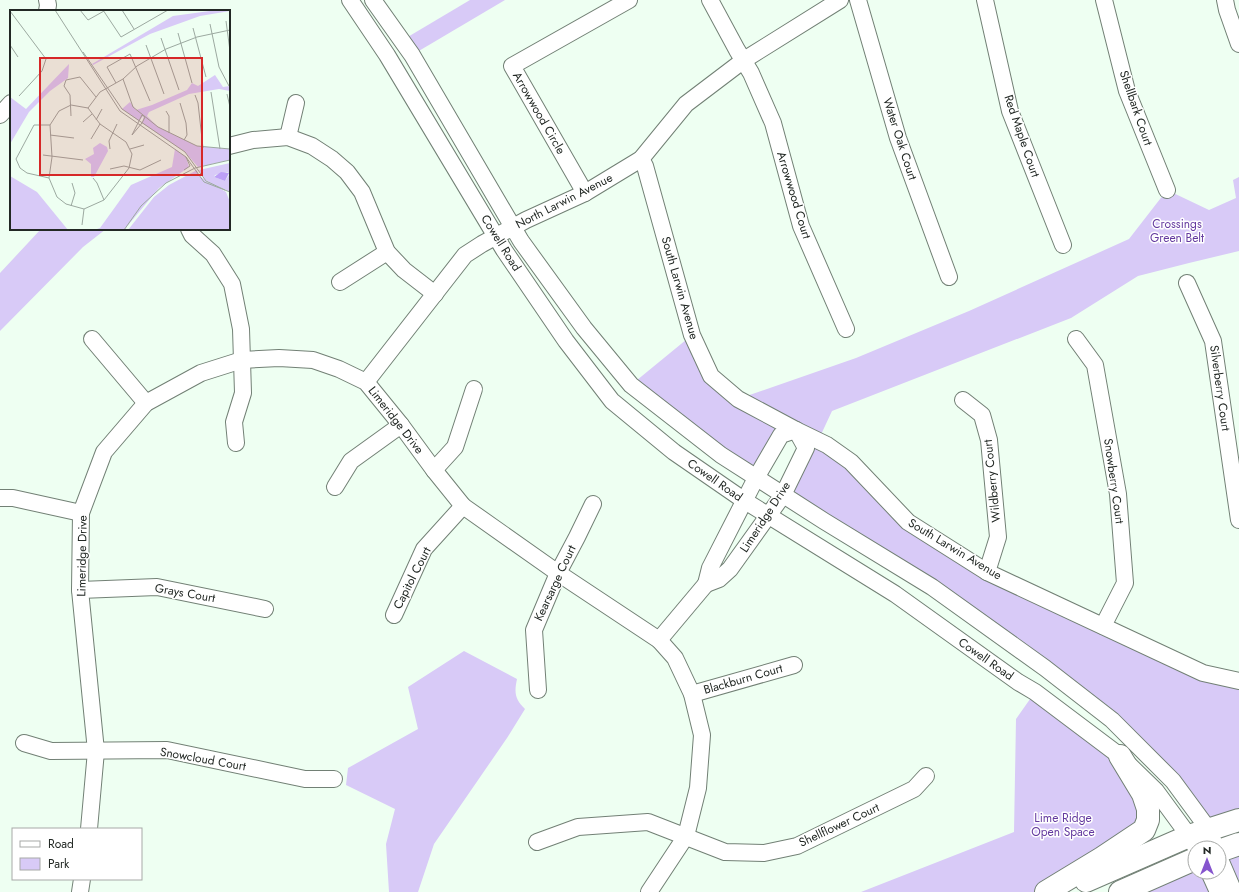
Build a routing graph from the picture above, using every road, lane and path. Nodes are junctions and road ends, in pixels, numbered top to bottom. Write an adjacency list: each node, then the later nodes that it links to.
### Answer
1 (46, 0): 11 (street)
2 (350, 0): 24 (street, Cowell Road)
3 (373, 0): 22 (street, Cowell Road)
4 (629, 0): 21 (street, Arrowwood Circle)
5 (710, 0): 13 (street)
6 (840, 0): 13 (street, North Larwin Avenue)
7 (858, 0): 27 (street, Water Oak Court)
8 (985, 0): 25 (street, Red Maple Court)
9 (1104, 0): 20 (street, Shellbark Court)
10 (1225, 0): 12 (street)
11 (47, 10)
12 (1239, 44)
13 (744, 60): 19 (street, North Larwin Avenue); 31 (street, Arrowwood Court)
14 (10, 104): 16 (street)
15 (296, 104): 17 (street)
16 (0, 115)
17 (288, 137): 18 (street); 26 (street)
18 (230, 146)
19 (641, 159): 21 (street, North Larwin Avenue); 40 (street, South Larwin Avenue)
20 (1167, 190)
21 (585, 193): 22 (street, North Larwin Avenue)
22 (513, 227): 24 (street, North Larwin Avenue); 43 (street, Cowell Road)
23 (190, 230): 34 (street)
24 (496, 236): 30 (street, North Larwin Avenue); 47 (street, Cowell Road)
25 (1063, 245)
26 (387, 252): 28 (street); 30 (street)
27 (949, 277)
28 (340, 282)
29 (1187, 284): 52 (street, Silverberry Court)
30 (435, 294): 35 (street, North Larwin Avenue)
31 (846, 329)
32 (92, 339): 38 (street)
33 (1076, 339): 59 (street, Snowberry Court)
34 (242, 360): 35 (street, Limeridge Drive); 38 (street, Limeridge Drive); 41 (street)
35 (366, 382): 39 (street, Limeridge Drive)
36 (474, 389): 42 (street)
37 (962, 400): 53 (street, Wildberry Court)
38 (146, 403): 50 (street, Limeridge Drive)
39 (401, 425): 42 (street, Limeridge Drive); 44 (street)
40 (796, 430): 43 (street, Limeridge Drive); 45 (street, Limeridge Drive); 53 (street, South Larwin Avenue)
41 (236, 444)
42 (434, 470): 49 (street, Limeridge Drive)
43 (756, 478): 45 (street, Cowell Road); 47 (street, Limeridge Drive)
44 (335, 487)
45 (783, 495): 51 (street, Limeridge Drive); 73 (street, Cowell Road)
46 (0, 498): 50 (street)
47 (744, 501): 51 (street, Cowell Road); 55 (street, Limeridge Drive)
48 (593, 504): 54 (street, Kearsarge Court)
49 (463, 506): 54 (street, Limeridge Drive); 58 (street, Capitol Court)
50 (81, 513): 56 (street, Limeridge Drive)
51 (768, 515): 55 (street, Limeridge Drive); 67 (street, Cowell Road)
52 (1239, 520)
53 (987, 572): 59 (street, South Larwin Avenue)
54 (558, 573): 60 (street, Limeridge Drive); 63 (street, Kearsarge Court)
55 (706, 584): 60 (street, Limeridge Drive)
56 (80, 590): 57 (street, Grays Court); 66 (street, Limeridge Drive)
57 (265, 609)
58 (394, 615)
59 (1103, 626): 62 (street, South Larwin Avenue)
60 (659, 640): 64 (street, Limeridge Drive)
61 (794, 665): 64 (street, Blackburn Court)
62 (1239, 682)
63 (538, 690)
64 (692, 694): 72 (street, Limeridge Drive)
65 (24, 743): 66 (street, Snowcloud Court)
66 (96, 751): 69 (street, Snowcloud Court); 71 (street, Limeridge Drive)
67 (1120, 756): 74 (street, Cowell Road); 85 (highway)
68 (926, 776): 72 (street, Shellflower Court)
69 (334, 779)
70 (1239, 820): 73 (highway)
71 (89, 828)
72 (686, 836): 75 (street, Shellflower Court); 84 (street, Limeridge Drive)
73 (1212, 839)
74 (1191, 840)
75 (537, 842)
76 (1187, 844): 86 (highway)
77 (1239, 844): 78 (highway)
78 (1227, 848)
79 (1187, 863): 87 (highway)
80 (1227, 876): 89 (street)
81 (82, 880): 83 (street)
82 (1212, 880): 88 (street)
83 (80, 892)
84 (649, 892)
85 (1046, 892)
86 (1066, 892)
87 (1120, 892)
88 (1218, 892)
89 (1234, 892)

